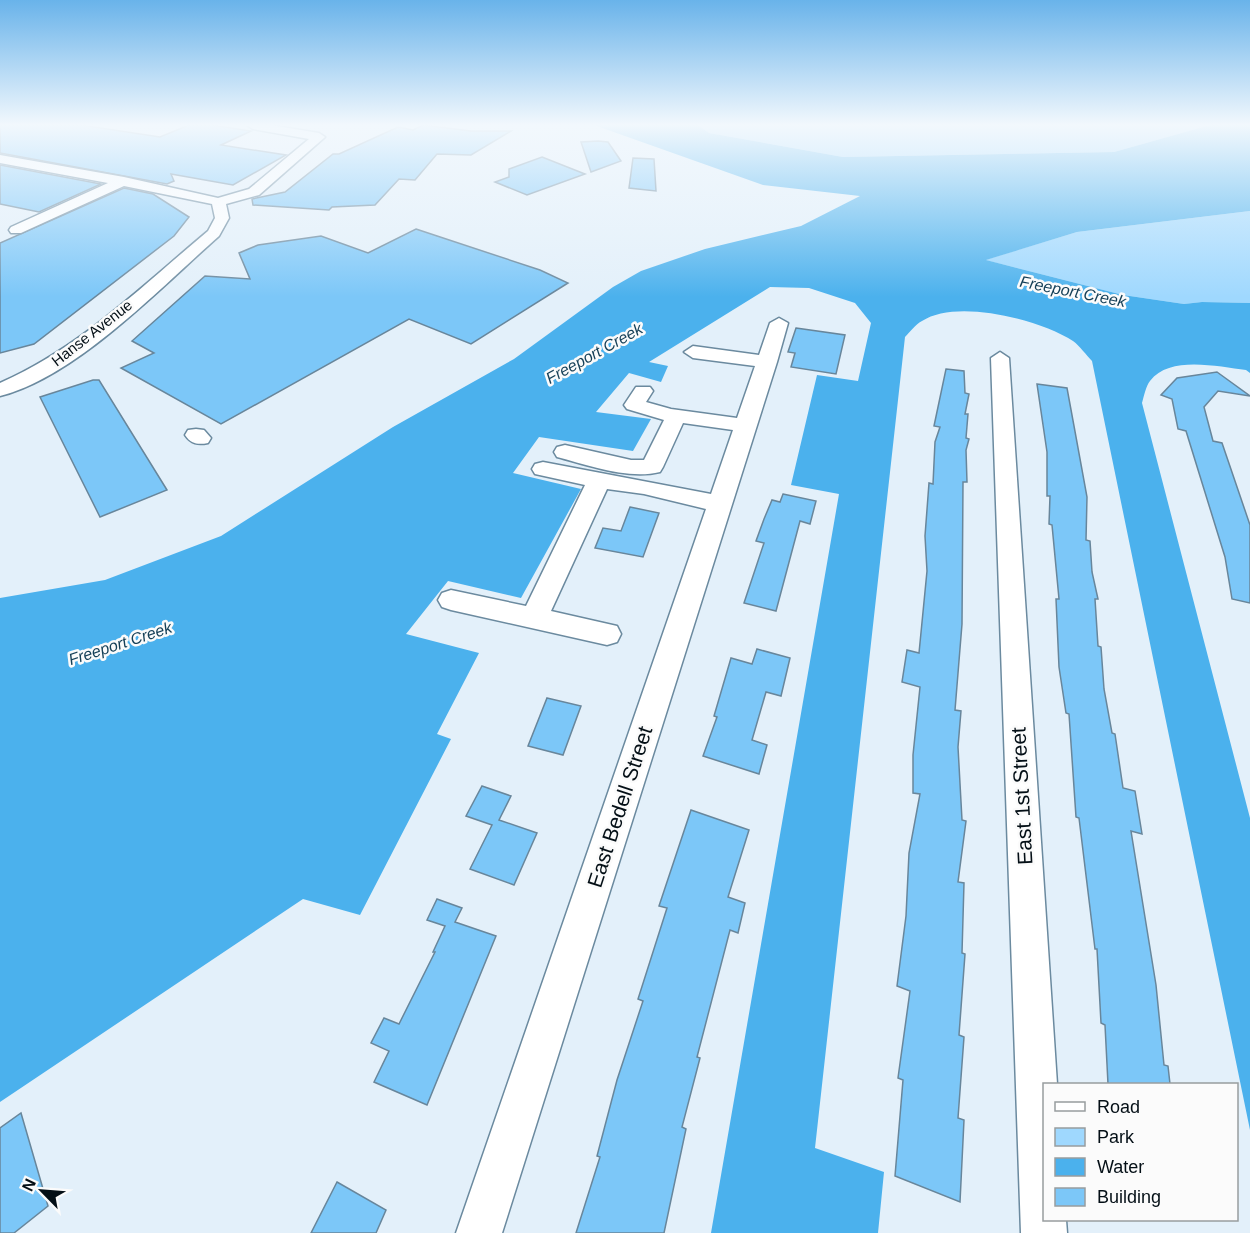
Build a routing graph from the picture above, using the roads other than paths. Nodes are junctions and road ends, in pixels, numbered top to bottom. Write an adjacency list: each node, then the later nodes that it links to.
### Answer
1 (121, 183): 5 (street)
2 (131, 183): 4 (street)
3 (265, 183): 4 (street)
4 (218, 202): 10 (street, Hanse Avenue)
5 (16, 230)
6 (779, 323): 9 (street, East Bedell Street)
7 (693, 351): 9 (street)
8 (1000, 358): 21 (street, East 1st Street)
9 (764, 372): 13 (street, East Bedell Street)
10 (0, 390)
11 (643, 391): 12 (street)
12 (676, 416): 13 (street); 14 (street)
13 (746, 425): 17 (street, East Bedell Street)
14 (565, 452)
15 (543, 469): 16 (street)
16 (599, 480): 17 (street); 19 (street)
17 (720, 504): 22 (street, East Bedell Street)
18 (452, 600): 19 (street)
19 (534, 618): 20 (street)
20 (607, 634)
21 (1043, 1213)
22 (479, 1233)

